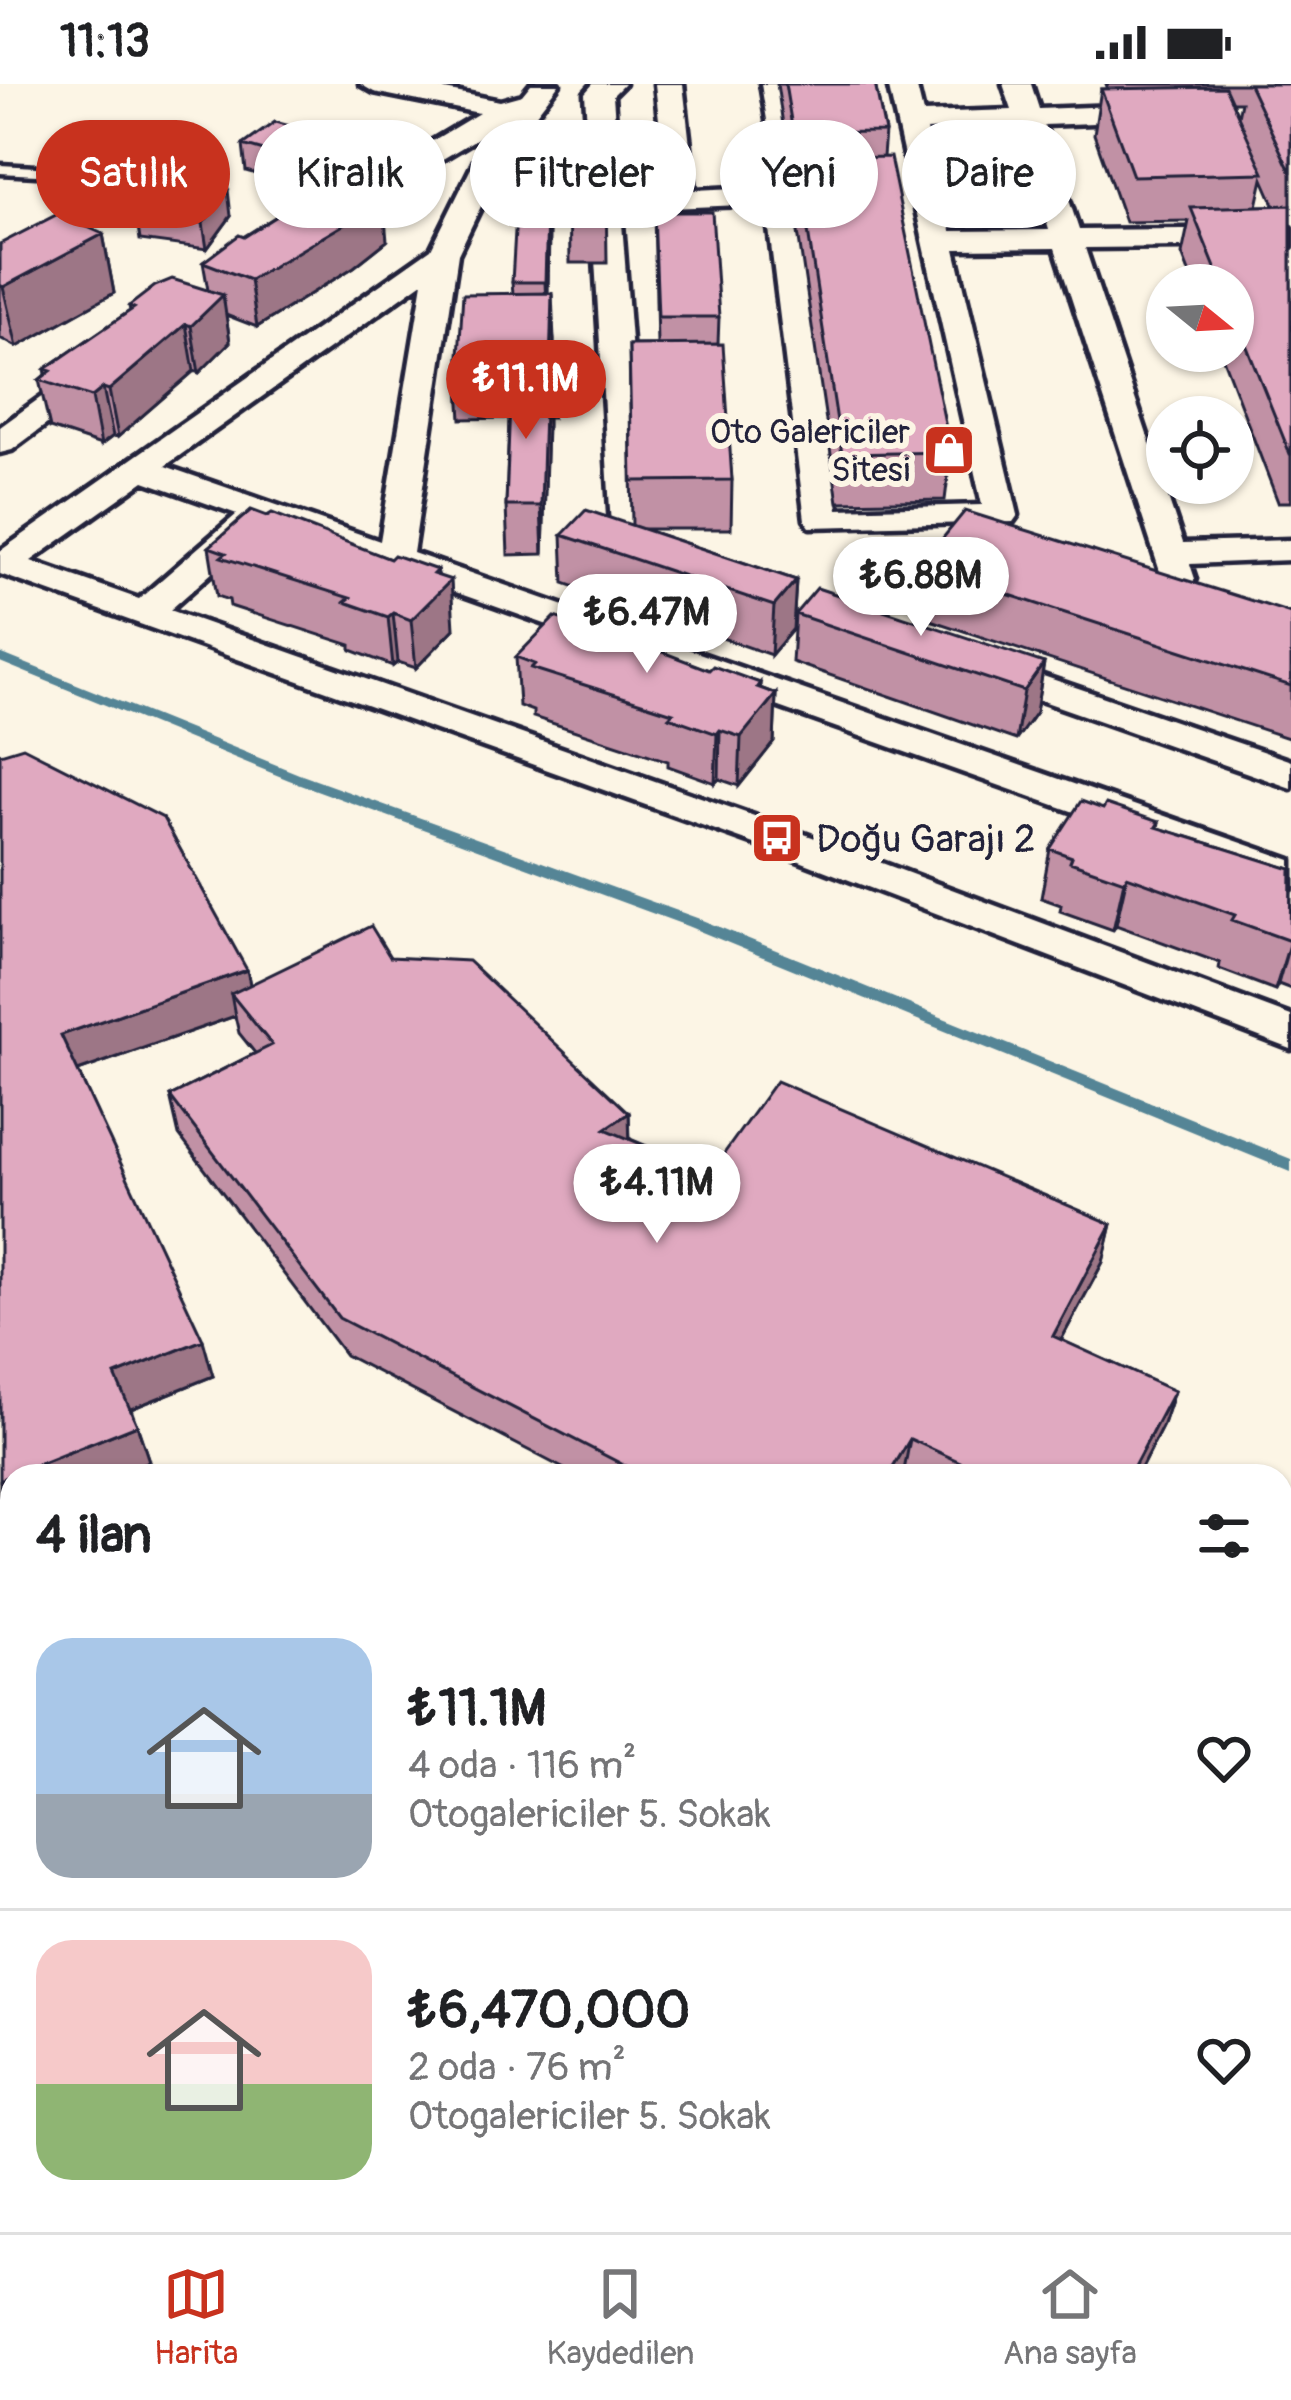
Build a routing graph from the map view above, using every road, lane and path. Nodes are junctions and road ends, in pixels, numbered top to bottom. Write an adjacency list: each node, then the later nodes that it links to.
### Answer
1 (374, 84): 9 (street)
2 (610, 84): 11 (street)
3 (669, 84): 12 (street)
4 (775, 84): 13 (street)
5 (902, 84): 14 (street)
6 (1017, 84): 10 (street)
7 (543, 86): 9 (street); 25 (street)
8 (1291, 107): 10 (street)
9 (503, 110): 23 (street)
10 (1028, 117): 15 (street); 22 (street)
11 (601, 120)
12 (673, 120)
13 (779, 120)
14 (911, 120)
15 (958, 120)
16 (0, 169): 17 (lane)
17 (36, 171)
18 (608, 228): 35 (street)
19 (791, 228): 30 (street)
20 (933, 228): 24 (street)
21 (1291, 237): 22 (street)
22 (1067, 238): 24 (street); 37 (street)
23 (289, 239)
24 (939, 239): 30 (street)
25 (443, 254): 28 (street); 33 (street)
26 (115, 358): 27 (street)
27 (0, 443)
28 (139, 468): 29 (street); 34 (street)
29 (261, 511): 33 (street); 38 (street)
30 (1001, 515): 31 (street)
31 (1031, 538)
32 (1291, 550): 37 (street)
33 (394, 558): 41 (street)
34 (2, 563): 38 (street)
35 (695, 567)
36 (1136, 568): 37 (street)
37 (1182, 573)
38 (145, 614): 42 (street)
39 (938, 652): 40 (street)
40 (1291, 775)
41 (1291, 874)
42 (1291, 1033)

